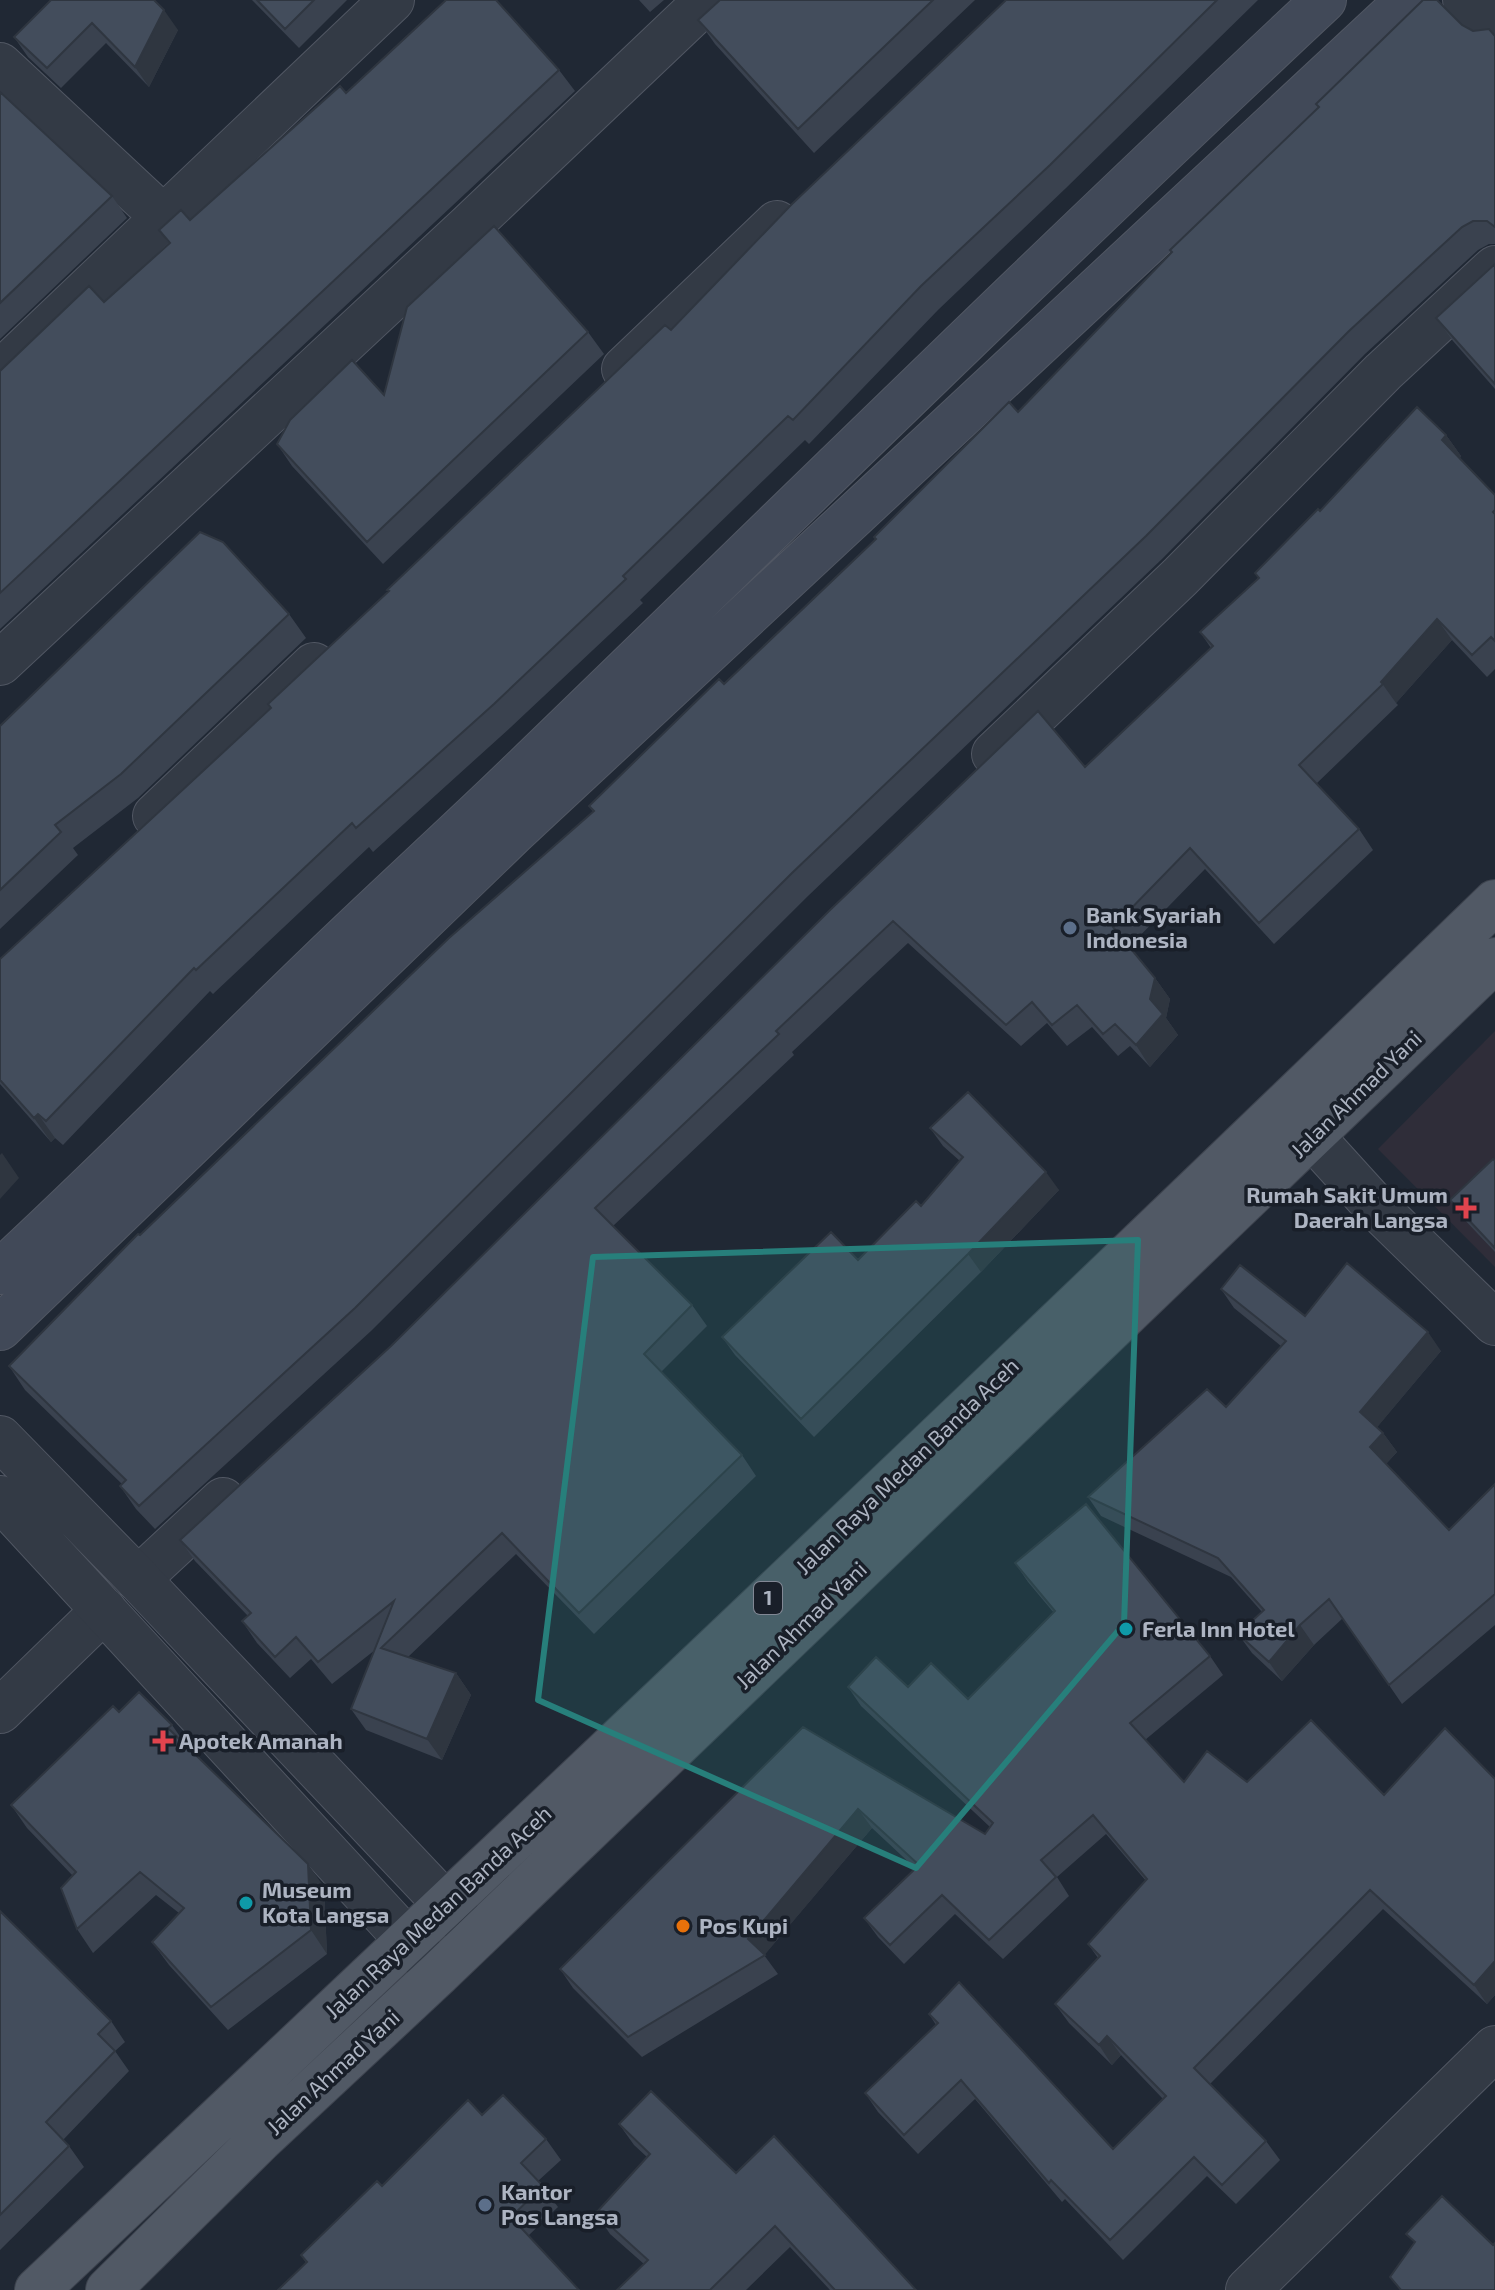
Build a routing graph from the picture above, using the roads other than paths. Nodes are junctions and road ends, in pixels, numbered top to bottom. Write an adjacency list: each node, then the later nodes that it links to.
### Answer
1 (392, 0): 9 (street)
2 (707, 0): 15 (street)
3 (1324, 0): 14 (main road)
4 (1408, 0): 16 (main road)
5 (1465, 0): 6 (street)
6 (1495, 30)
7 (0, 65): 9 (street)
8 (803, 198): 12 (street)
9 (163, 217): 11 (street)
10 (1495, 268): 17 (street)
11 (0, 373)
12 (596, 396)
13 (342, 638): 18 (street)
14 (634, 662): 16 (main road); 22 (main road)
15 (0, 663)
16 (666, 690): 24 (main road)
17 (961, 785)
18 (123, 847)
19 (1495, 902): 21 (main road, Jalan Raya Medan Banda Aceh / 1)
20 (1495, 960): 21 (main road, Jalan Ahmad Yani / 1)
21 (1298, 1122): 23 (street); 31 (main road, Jalan Raya Medan Banda Aceh / 1); 32 (main road, Jalan Ahmad Yani / 1)
22 (0, 1272)
23 (1495, 1323)
24 (0, 1328)
25 (0, 1438): 28 (street)
26 (251, 1474): 28 (street)
27 (0, 1498): 29 (street)
28 (138, 1579): 31 (street)
29 (104, 1610): 30 (street); 33 (street)
30 (0, 1711)
31 (446, 1905): 32 (street); 33 (main road, Jalan Raya Medan Banda Aceh / 1)
32 (476, 1936): 34 (main road, Jalan Ahmad Yani / 1)
33 (409, 1940): 34 (street); 36 (main road, Jalan Raya Medan Banda Aceh / 1)
34 (438, 1974): 37 (main road, Jalan Ahmad Yani / 1)
35 (1495, 2048): 38 (street)
36 (37, 2290)
37 (108, 2290)
38 (1248, 2290)

